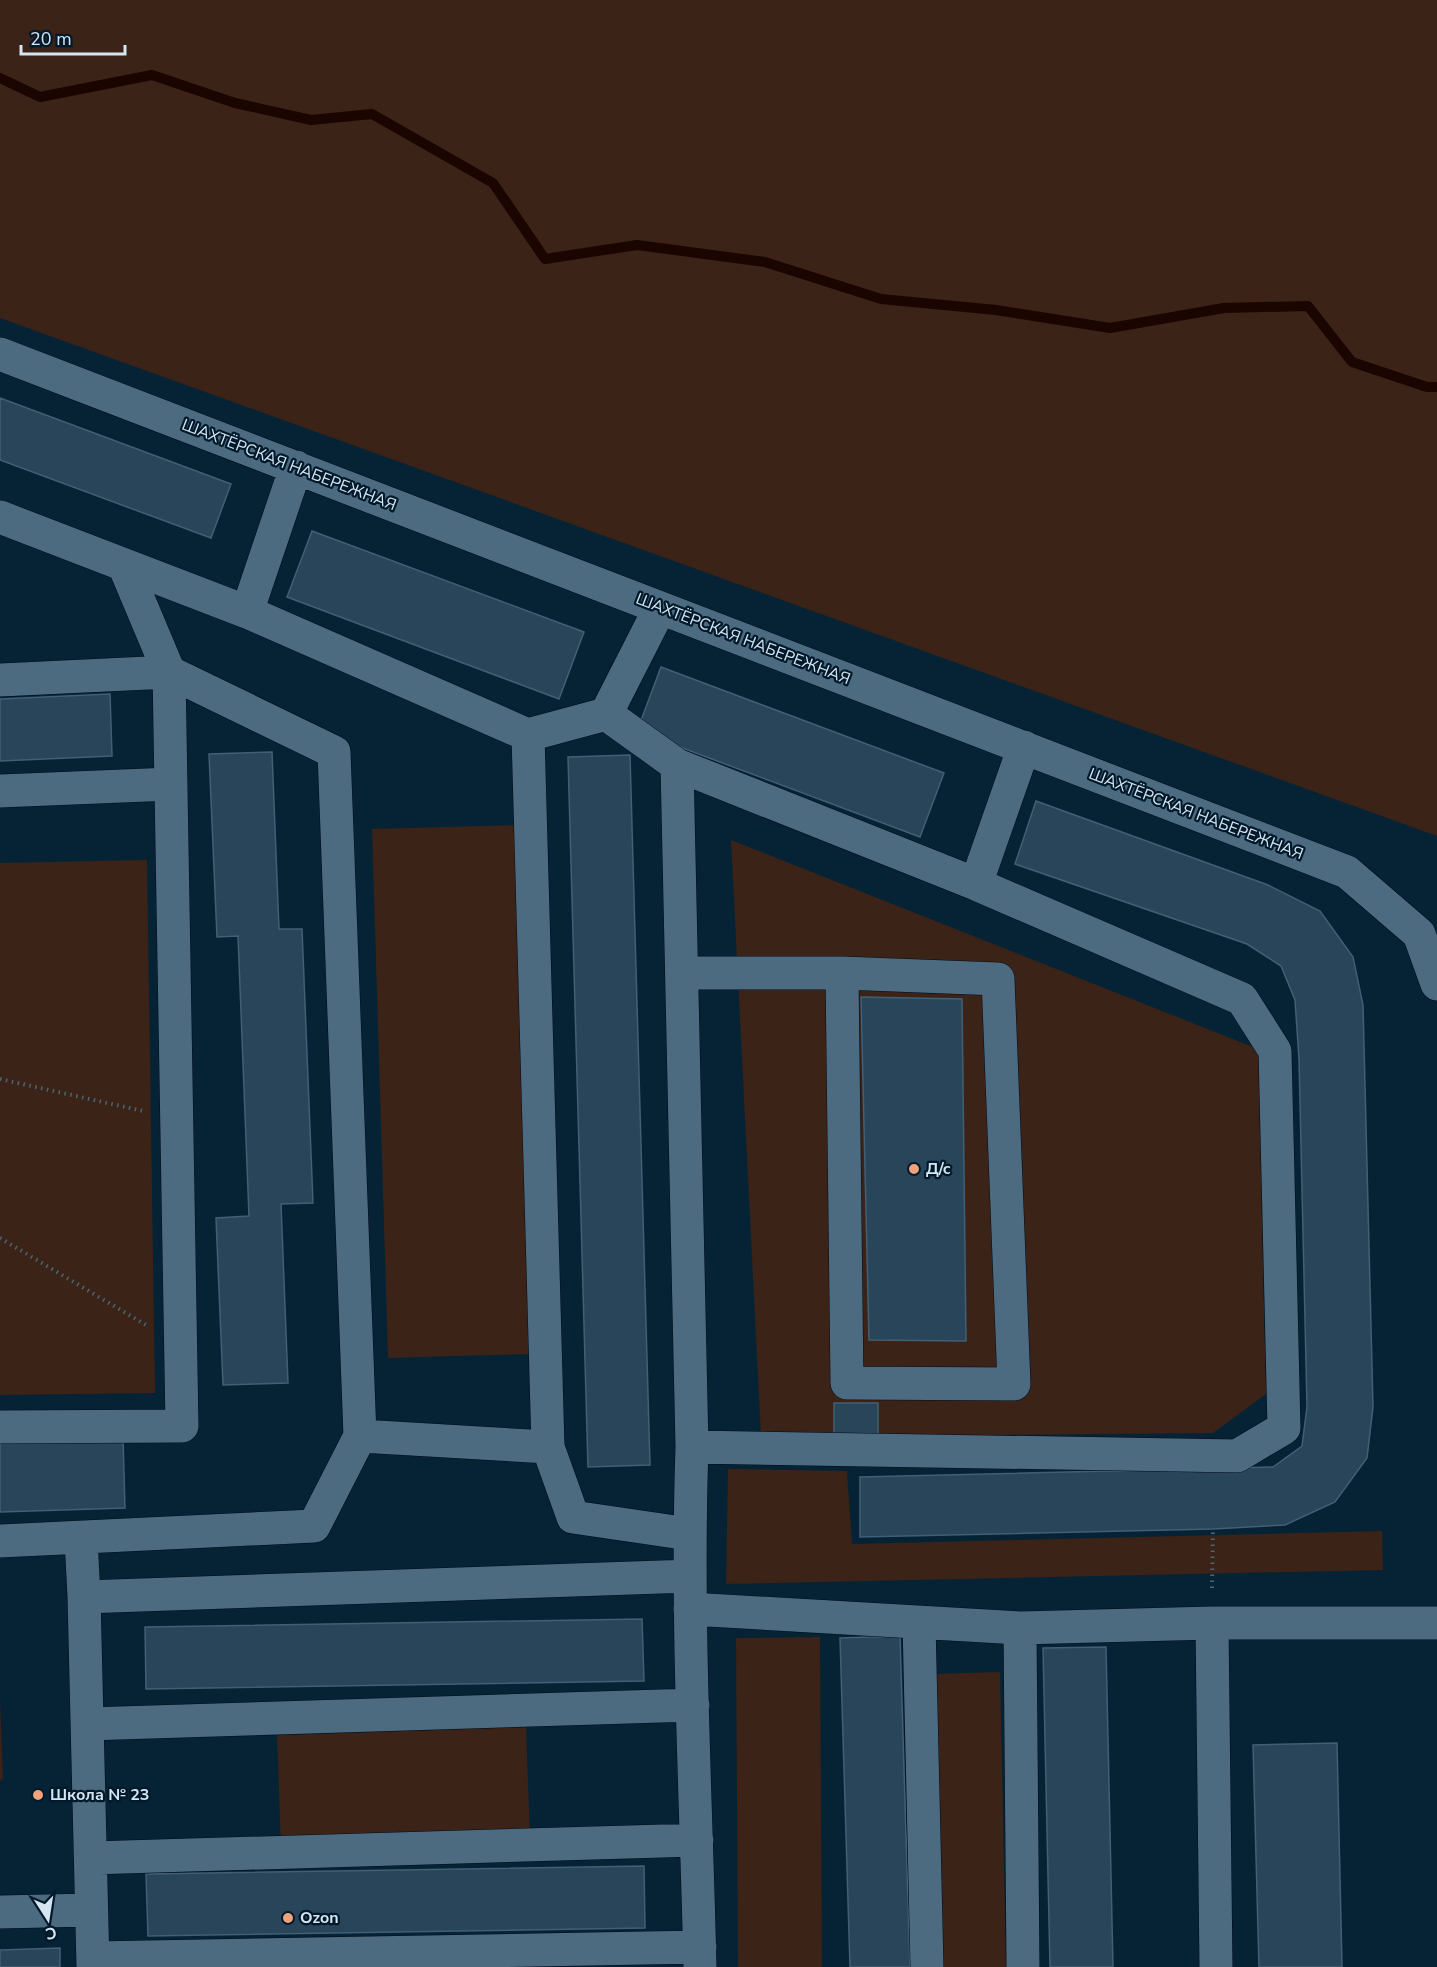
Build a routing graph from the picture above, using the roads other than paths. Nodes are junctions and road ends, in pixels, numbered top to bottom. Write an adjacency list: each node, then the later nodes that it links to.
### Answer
1 (0, 354): 2 (street, ШАХТЁРСКАЯ НАБЕРЕЖНАЯ)
2 (296, 467): 5 (street, ШАХТЁРСКАЯ НАБЕРЕЖНАЯ); 6 (street)
3 (0, 517): 4 (street)
4 (124, 565): 6 (street); 7 (street)
5 (660, 608): 9 (street); 11 (street, ШАХТЁРСКАЯ НАБЕРЕЖНАЯ)
6 (247, 612): 10 (street)
7 (169, 672): 8 (street); 13 (street); 20 (street)
8 (0, 680)
9 (606, 714): 10 (street); 12 (street)
10 (528, 735): 21 (street)
11 (1024, 747): 15 (street); 18 (street, ШАХТЁРСКАЯ НАБЕРЕЖНАЯ)
12 (677, 765): 15 (street); 16 (street)
13 (171, 784): 14 (street); 19 (street)
14 (0, 791)
15 (976, 884): 22 (street)
16 (683, 973): 17 (street); 22 (street)
17 (842, 973): 17 (street)
18 (1437, 984)
19 (0, 1427)
20 (360, 1436): 21 (street); 24 (street)
21 (548, 1447): 23 (street)
22 (692, 1447): 23 (street)
23 (689, 1534): 26 (street)
24 (81, 1538): 25 (street); 27 (street)
25 (0, 1541)
26 (690, 1576): 27 (street); 28 (street)
27 (84, 1597): 34 (street)
28 (690, 1609): 29 (street); 33 (street)
29 (919, 1623): 32 (street); 41 (street)
30 (1212, 1623): 31 (street); 32 (street); 43 (street)
31 (1437, 1623)
32 (1020, 1628): 42 (street)
33 (693, 1705): 34 (street); 35 (street)
34 (87, 1724): 36 (street)
35 (697, 1840): 36 (street); 39 (street)
36 (91, 1858): 37 (street)
37 (91, 1910): 38 (street); 40 (street)
38 (0, 1912)
39 (700, 1957): 40 (street)
40 (93, 1963)
41 (927, 1967)
42 (1023, 1967)
43 (1216, 1967)

